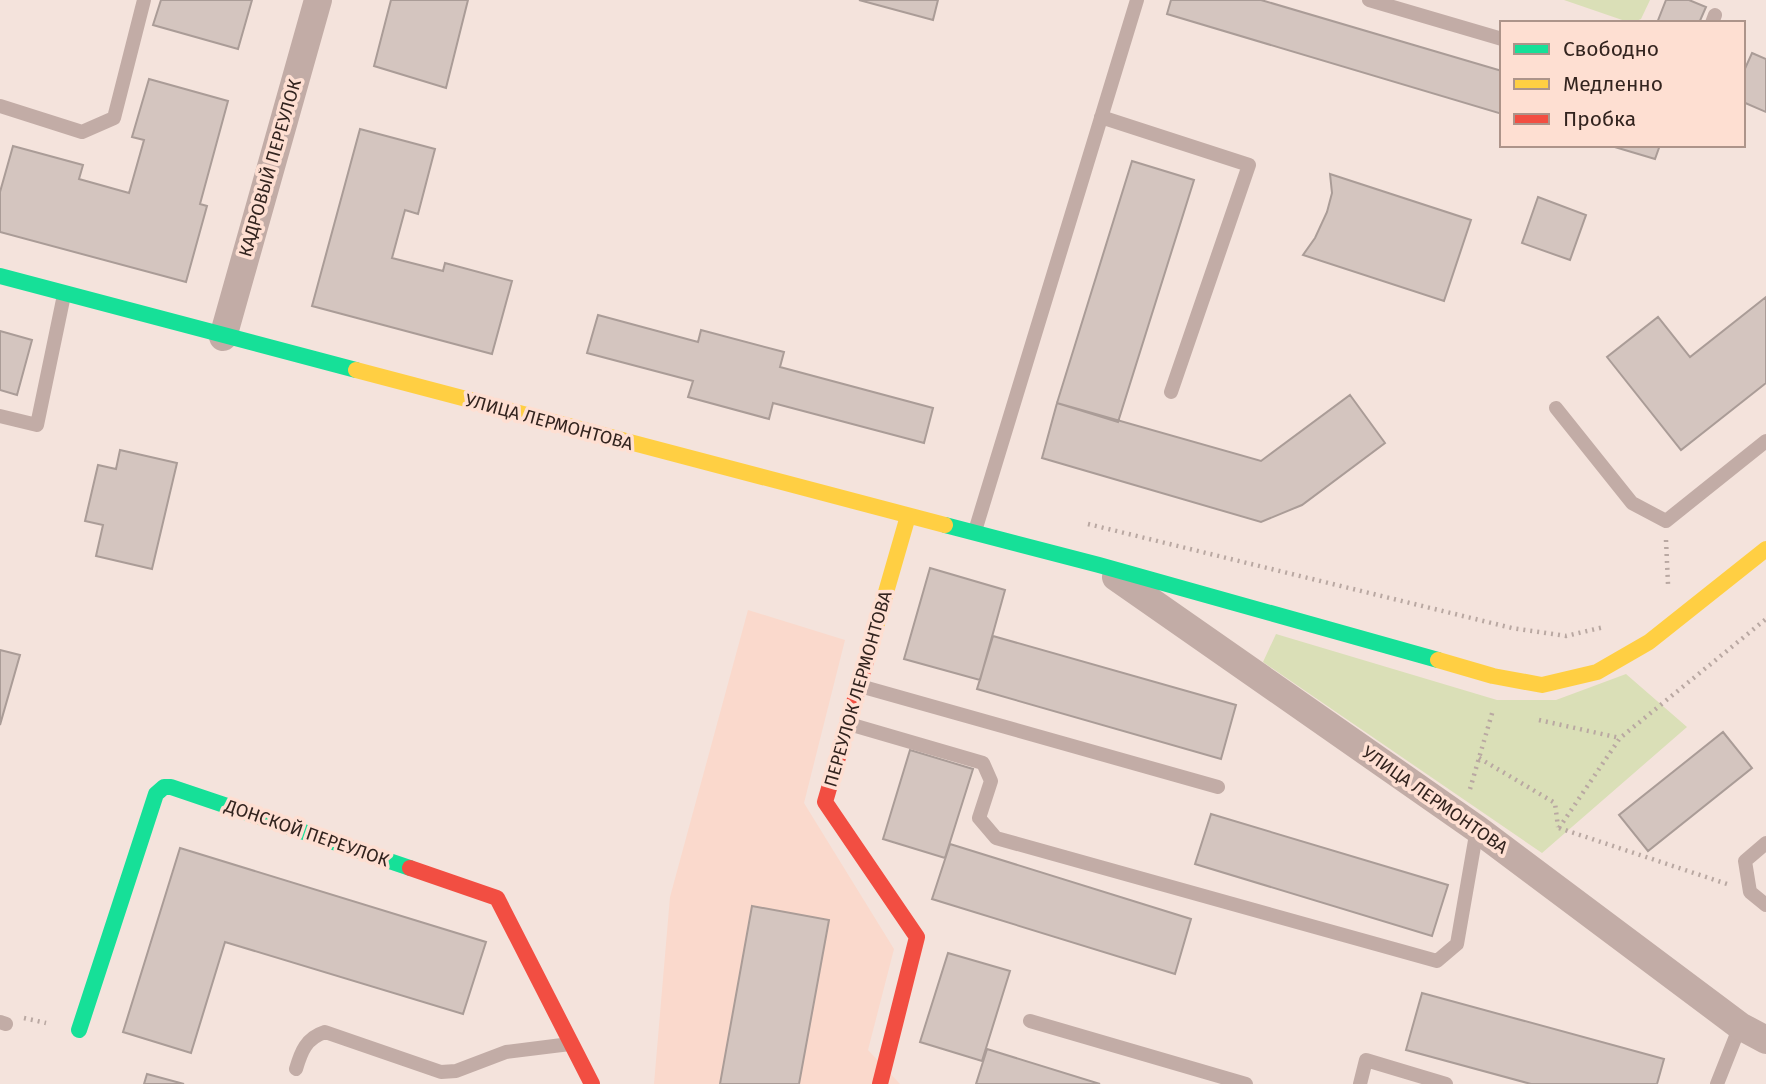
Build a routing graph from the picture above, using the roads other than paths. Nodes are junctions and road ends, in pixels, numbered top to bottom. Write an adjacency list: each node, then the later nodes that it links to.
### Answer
1 (144, 0): 6 (lane)
2 (318, 0): 10 (street, КАДРОВЫЙ ПЕРЕУЛОК)
3 (1137, 0): 7 (lane)
4 (1369, 0): 5 (lane)
5 (1500, 38)
6 (0, 106)
7 (1101, 117): 11 (lane); 16 (lane)
8 (0, 276): 9 (street, УЛИЦА ЛЕРМОНТОВА)
9 (64, 294): 10 (street, УЛИЦА ЛЕРМОНТОВА); 13 (lane)
10 (223, 337): 15 (street, УЛИЦА ЛЕРМОНТОВА)
11 (1171, 393)
12 (1556, 408): 14 (lane)
13 (0, 416)
14 (1766, 441)
15 (908, 516): 16 (street, УЛИЦА ЛЕРМОНТОВА); 19 (street, ПЕРЕУЛОК ЛЕРМОНТОВА)
16 (974, 533): 18 (street, УЛИЦА ЛЕРМОНТОВА)
17 (1766, 549): 18 (street, УЛИЦА ЛЕРМОНТОВА)
18 (1099, 565): 22 (street, УЛИЦА ЛЕРМОНТОВА)
19 (859, 686): 20 (street, ПЕРЕУЛОК ЛЕРМОНТОВА); 21 (lane)
20 (848, 724): 22 (lane); 32 (street, ПЕРЕУЛОК ЛЕРМОНТОВА)
21 (1218, 787)
22 (1467, 822): 26 (street, УЛИЦА ЛЕРМОНТОВА)
23 (1766, 843): 24 (lane)
24 (1766, 905)
25 (1030, 1021): 33 (lane)
26 (1740, 1026): 28 (street, УЛИЦА ЛЕРМОНТОВА); 36 (lane)
27 (79, 1030): 29 (street, ДОНСКОЙ ПЕРЕУЛОК)
28 (1766, 1040)
29 (572, 1044): 30 (lane); 31 (street, ДОНСКОЙ ПЕРЕУЛОК)
30 (296, 1069)
31 (592, 1084)
32 (880, 1084)
33 (1246, 1084)
34 (1360, 1084): 35 (lane)
35 (1446, 1084)
36 (1717, 1084)

